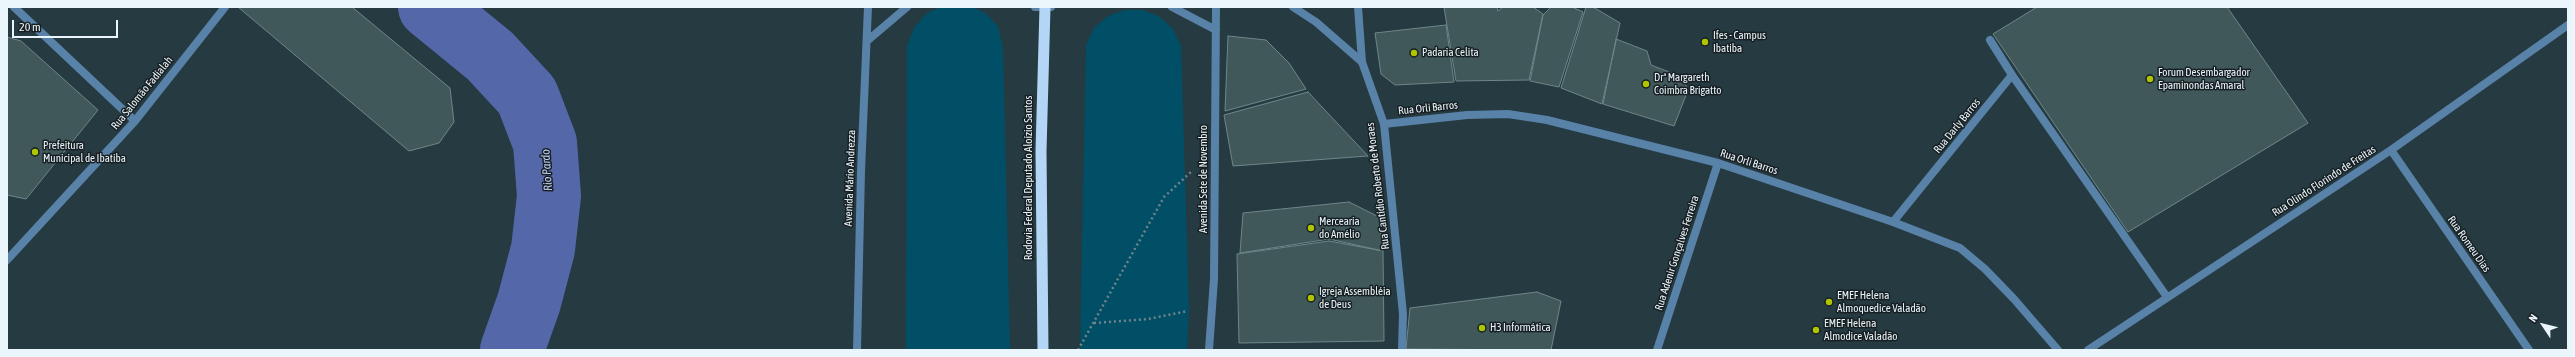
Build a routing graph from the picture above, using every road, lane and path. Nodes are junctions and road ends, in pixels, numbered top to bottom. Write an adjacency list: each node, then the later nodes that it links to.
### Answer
1 (14, 7): 16 (street)
2 (225, 7): 16 (street, Rua Salomão Fadialah)
3 (868, 7): 13 (street, Avenida Mário Andrezza)
4 (907, 7): 13 (street)
5 (1044, 7): 27 (highway, Rodovia Federal Deputado Aloízio Santos)
6 (1216, 7): 11 (street, Avenida Sete de Novembro)
7 (1293, 7): 14 (street, Rua Cantídio Roberto de Moraes)
8 (1358, 7): 14 (street)
9 (1176, 8): 11 (street)
10 (2568, 25): 18 (street, Rua Olindo Florindo de Freitas)
11 (1216, 30): 29 (street, Avenida Sete de Novembro)
12 (1990, 40): 15 (street)
13 (867, 41): 26 (street, Avenida Mário Andrezza)
14 (1362, 62): 17 (street, Rua Cantídio Roberto de Moraes)
15 (2012, 75): 21 (street, Rua Darly Barros); 23 (street)
16 (135, 121): 22 (street, Rua Salomão Fadialah)
17 (1384, 124): 19 (street, Rua Orli Barros); 30 (street, Rua Cantídio Roberto de Moraes)
18 (2391, 150): 23 (street, Rua Olindo Florindo de Freitas); 34 (street, Rua Romeu Dias)
19 (1718, 164): 21 (street, Rua Orli Barros); 31 (street, Rua Adenir Gonçalves Ferreira)
20 (1192, 170): 25 (path)
21 (1893, 222): 32 (street, Rua Orli Barros)
22 (7, 260)
23 (2166, 297): 33 (street, Rua Olindo Florindo de Freitas)
24 (1189, 310): 25 (path)
25 (1094, 323): 28 (path)
26 (858, 350)
27 (1043, 350)
28 (1078, 350)
29 (1209, 350)
30 (1402, 350)
31 (1657, 350)
32 (2058, 350)
33 (2088, 350)
34 (2529, 350)

